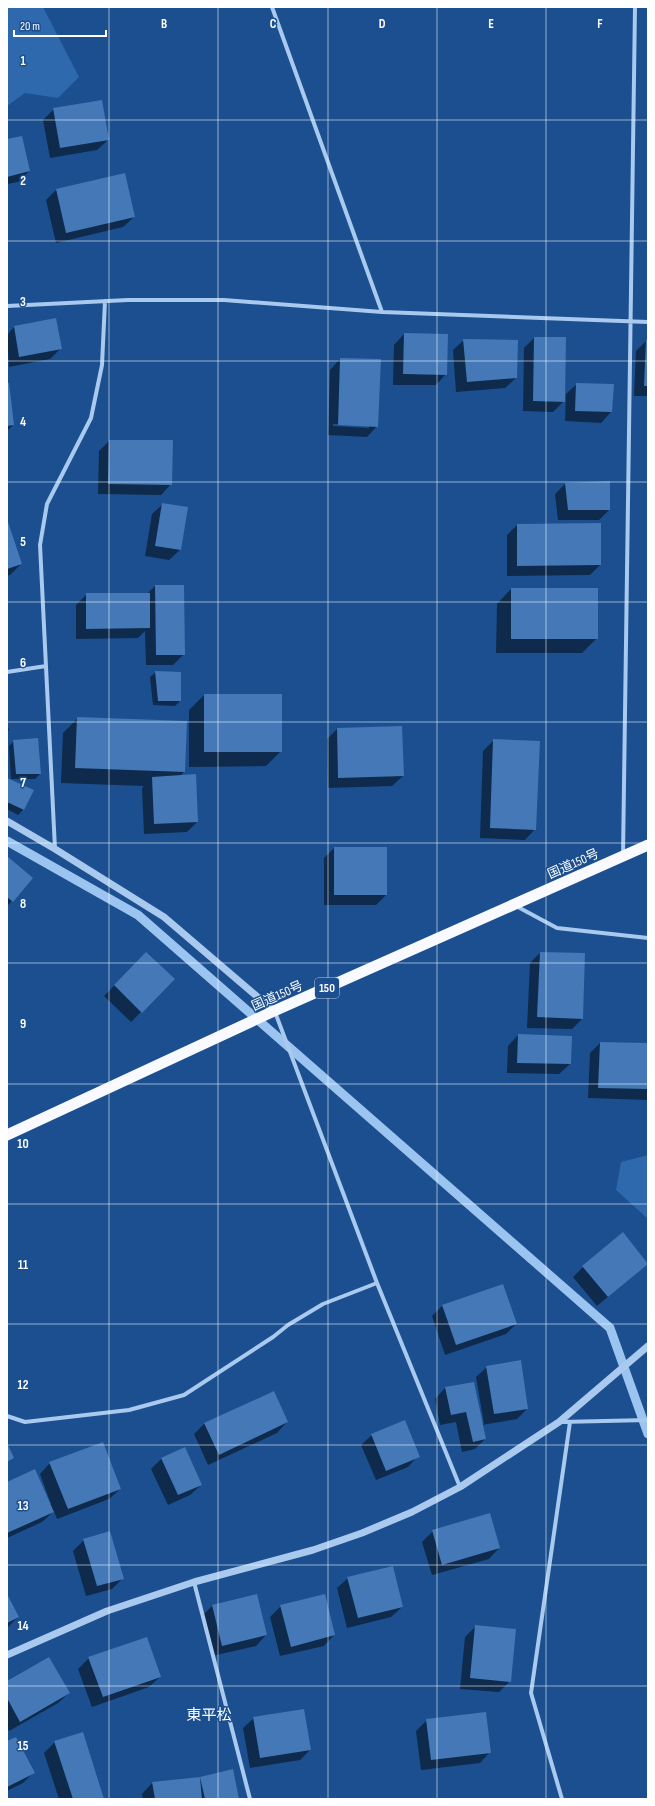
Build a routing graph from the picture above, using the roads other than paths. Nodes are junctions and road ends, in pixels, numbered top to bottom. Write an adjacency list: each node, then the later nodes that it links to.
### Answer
1 (272, 7): 5 (street)
2 (635, 7): 6 (street)
3 (105, 301): 4 (street); 5 (street); 8 (street)
4 (7, 306)
5 (382, 312): 6 (street)
6 (631, 321): 7 (street); 13 (street)
7 (648, 322)
8 (46, 666): 9 (street); 12 (street)
9 (7, 672)
10 (7, 821): 12 (street)
11 (648, 845): 13 (highway, 国道150号 / 150)
12 (55, 849): 16 (street)
13 (623, 856): 14 (highway, 国道150号 / 150)
14 (514, 905): 15 (street); 16 (highway, 国道150号 / 150)
15 (648, 938)
16 (274, 1011): 17 (highway, 国道150号 / 150); 18 (street)
17 (7, 1135)
18 (377, 1283): 20 (street); 24 (street)
19 (648, 1346): 22 (street)
20 (7, 1416)
21 (648, 1420): 23 (street)
22 (559, 1422): 23 (street); 24 (street)
23 (570, 1422): 28 (street)
24 (460, 1487): 25 (street)
25 (194, 1582): 26 (street); 27 (street)
26 (7, 1655)
27 (250, 1799)
28 (562, 1799)

